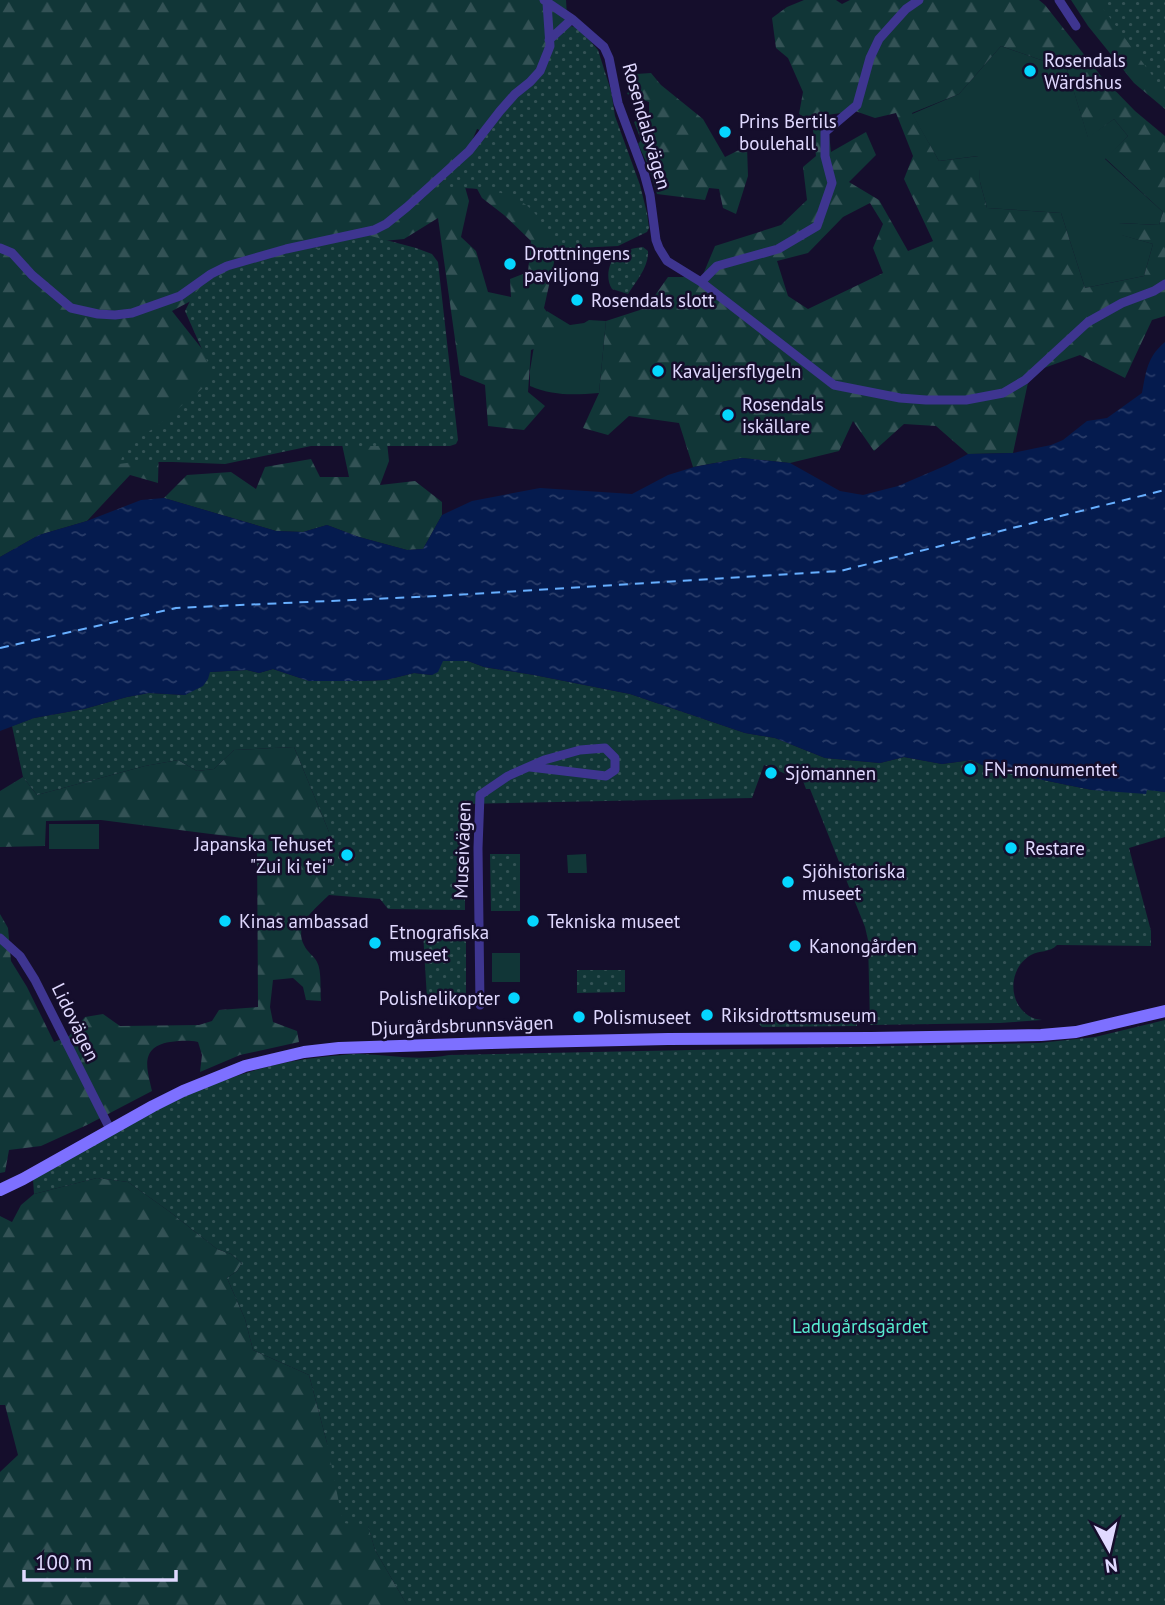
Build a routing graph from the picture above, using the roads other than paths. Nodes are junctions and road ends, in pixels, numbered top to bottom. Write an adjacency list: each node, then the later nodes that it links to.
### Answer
1 (919, 0): 8 (street)
2 (1059, 0): 5 (street)
3 (545, 1): 4 (street, Rosendalsvägen); 6 (street)
4 (572, 19): 6 (street); 8 (street, Rosendalsvägen)
5 (1076, 26)
6 (549, 40): 7 (street)
7 (0, 247)
8 (701, 282): 9 (street, Rosendalsvägen)
9 (1165, 284)
10 (530, 767): 10 (street, Museivägen); 12 (street, Museivägen)
11 (0, 938): 14 (street, Lidovägen)
12 (480, 1005)
13 (1165, 1011): 14 (street, Djurgårdsbrunnsvägen)
14 (110, 1129): 15 (street, Djurgårdsbrunnsvägen)
15 (0, 1190)

